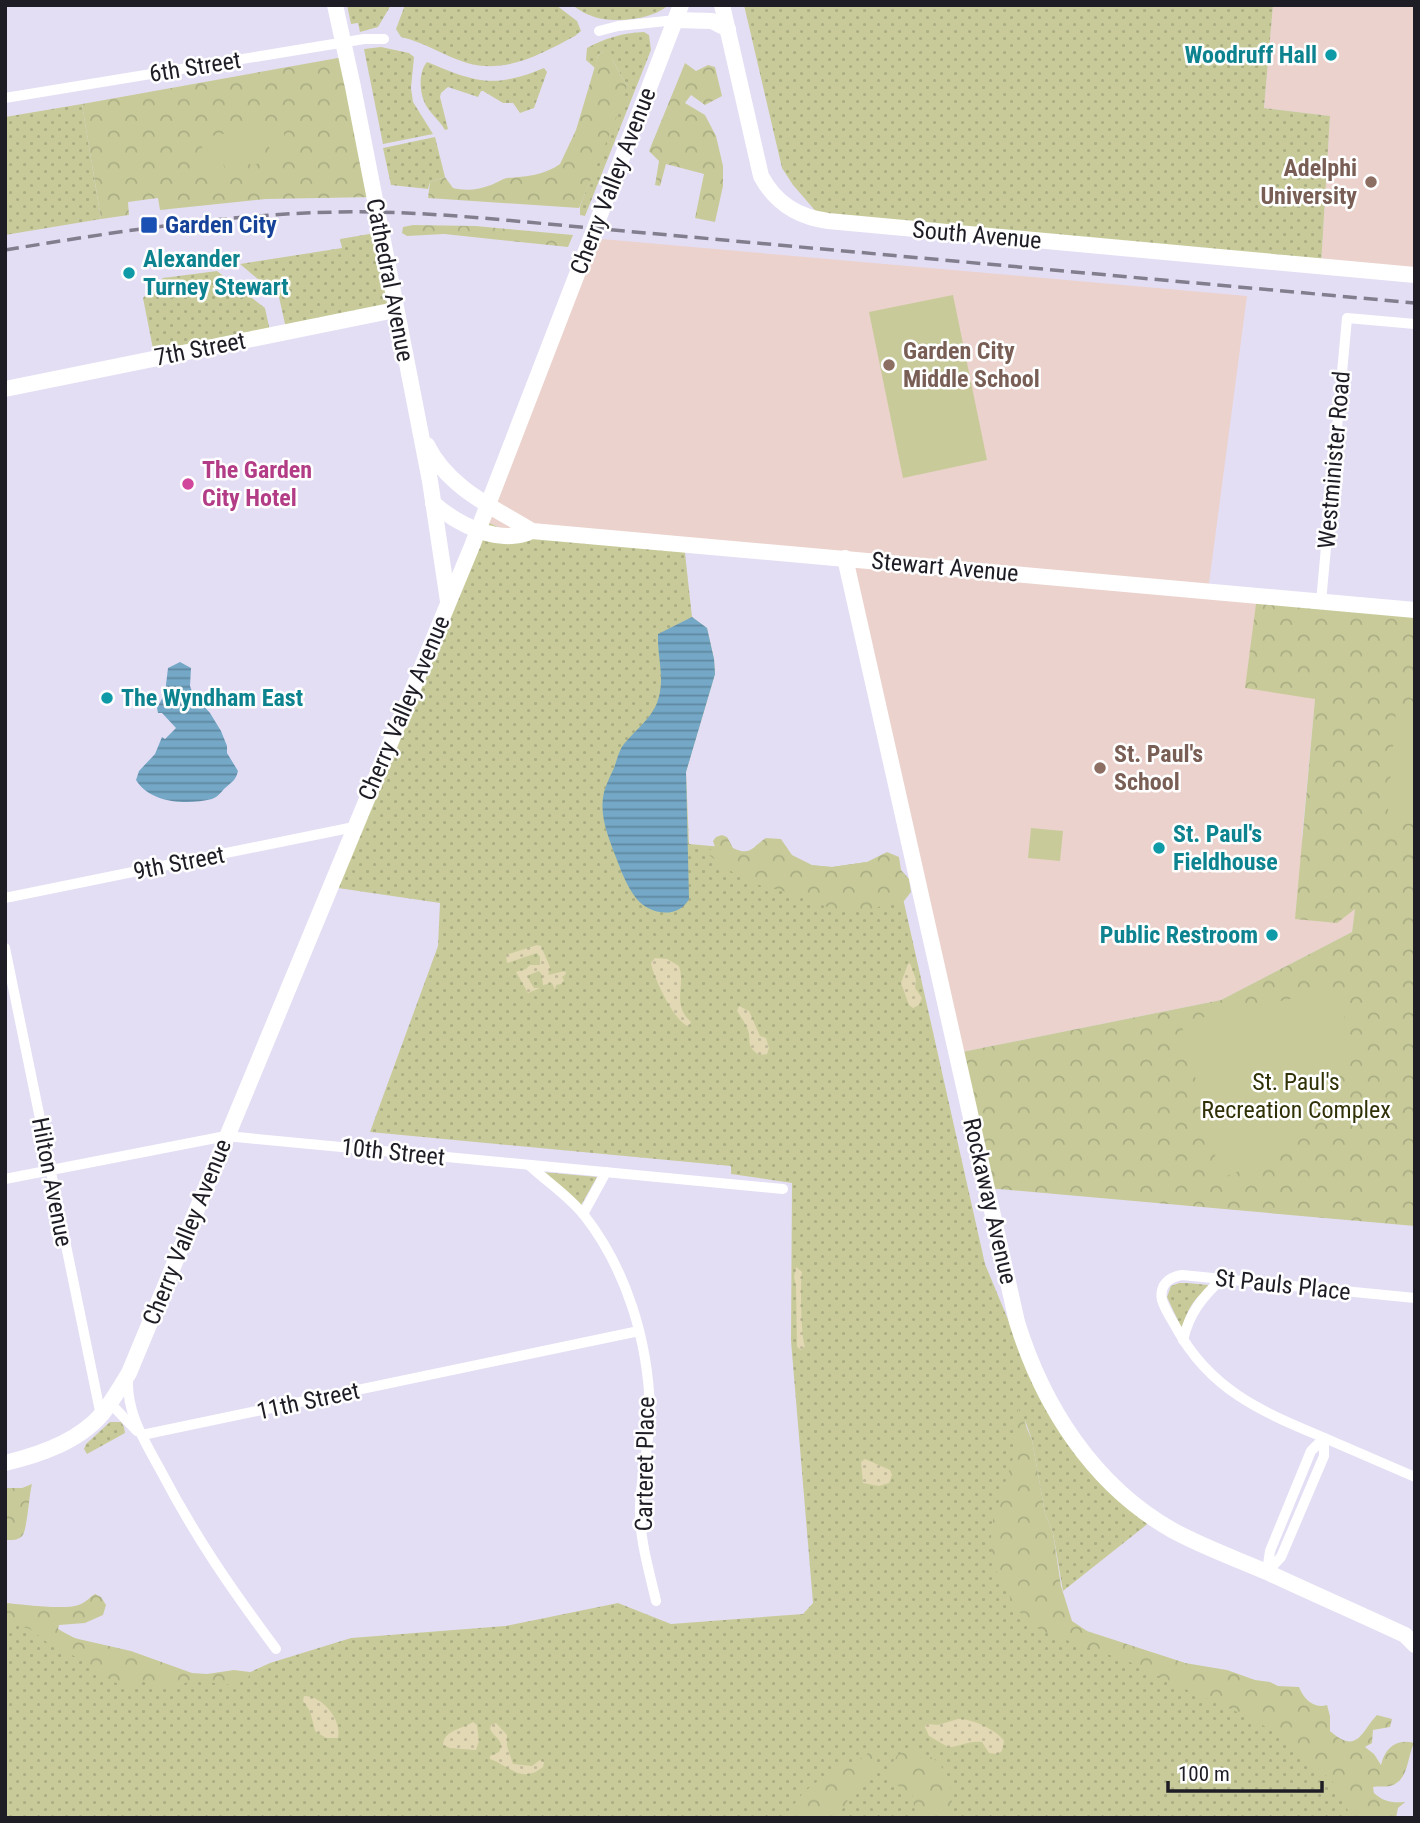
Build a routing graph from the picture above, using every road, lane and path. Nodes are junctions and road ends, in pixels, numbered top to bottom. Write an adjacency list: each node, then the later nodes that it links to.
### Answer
1 (335, 5): 7 (main road, Cathedral Avenue)
2 (722, 5): 4 (main road, South Avenue)
3 (679, 12): 4 (main road); 5 (street); 15 (main road, Cherry Valley Avenue)
4 (728, 29): 9 (main road, South Avenue)
5 (599, 32)
6 (384, 39): 7 (street, 6th Street)
7 (342, 43): 8 (street, 6th Street); 10 (main road, Cathedral Avenue)
8 (5, 98)
9 (1415, 275)
10 (395, 310): 12 (main road, 7th Street); 13 (main road, Cathedral Avenue)
11 (1415, 324): 19 (street, Westminister Road)
12 (5, 389)
13 (420, 432): 14 (main road, Cathedral Avenue); 15 (main road)
14 (433, 503): 16 (main road); 20 (main road, Cathedral Avenue)
15 (488, 504): 16 (main road, Cherry Valley Avenue); 17 (main road)
16 (479, 529): 17 (main road, Stewart Avenue); 20 (main road, Cherry Valley Avenue)
17 (532, 531): 18 (main road, Stewart Avenue)
18 (845, 558): 19 (main road, Stewart Avenue); 42 (main road, Rockaway Avenue)
19 (1321, 602): 21 (main road, Stewart Avenue)
20 (449, 604): 22 (main road, Cherry Valley Avenue)
21 (1415, 610)
22 (354, 827): 23 (street, 9th Street); 25 (main road, Cherry Valley Avenue)
23 (5, 898)
24 (5, 948): 27 (street, Hilton Avenue)
25 (226, 1136): 26 (street, 10th Street); 27 (street, 10th Street); 36 (main road, Cherry Valley Avenue)
26 (529, 1165): 28 (street, 10th Street); 31 (street, Carteret Place)
27 (49, 1171): 29 (street, 10th Street); 37 (street, Hilton Avenue)
28 (606, 1172): 30 (street, 10th Street); 31 (street)
29 (5, 1179)
30 (783, 1189)
31 (583, 1214): 34 (street, Carteret Place)
32 (1222, 1279): 33 (street, St Pauls Place); 35 (street); 35 (street, St Pauls Place)
33 (1415, 1298)
34 (639, 1331): 38 (street, 11th Street); 43 (street, Carteret Place)
35 (1183, 1340): 39 (street)
36 (128, 1373): 37 (main road, Cherry Valley Avenue); 38 (street)
37 (105, 1410): 38 (street); 40 (main road)
38 (142, 1435): 45 (street)
39 (1324, 1438): 41 (street); 42 (street)
40 (5, 1463)
41 (1415, 1476)
42 (1267, 1573): 44 (main road, Rockaway Avenue)
43 (656, 1601)
44 (1411, 1640)
45 (275, 1649)

